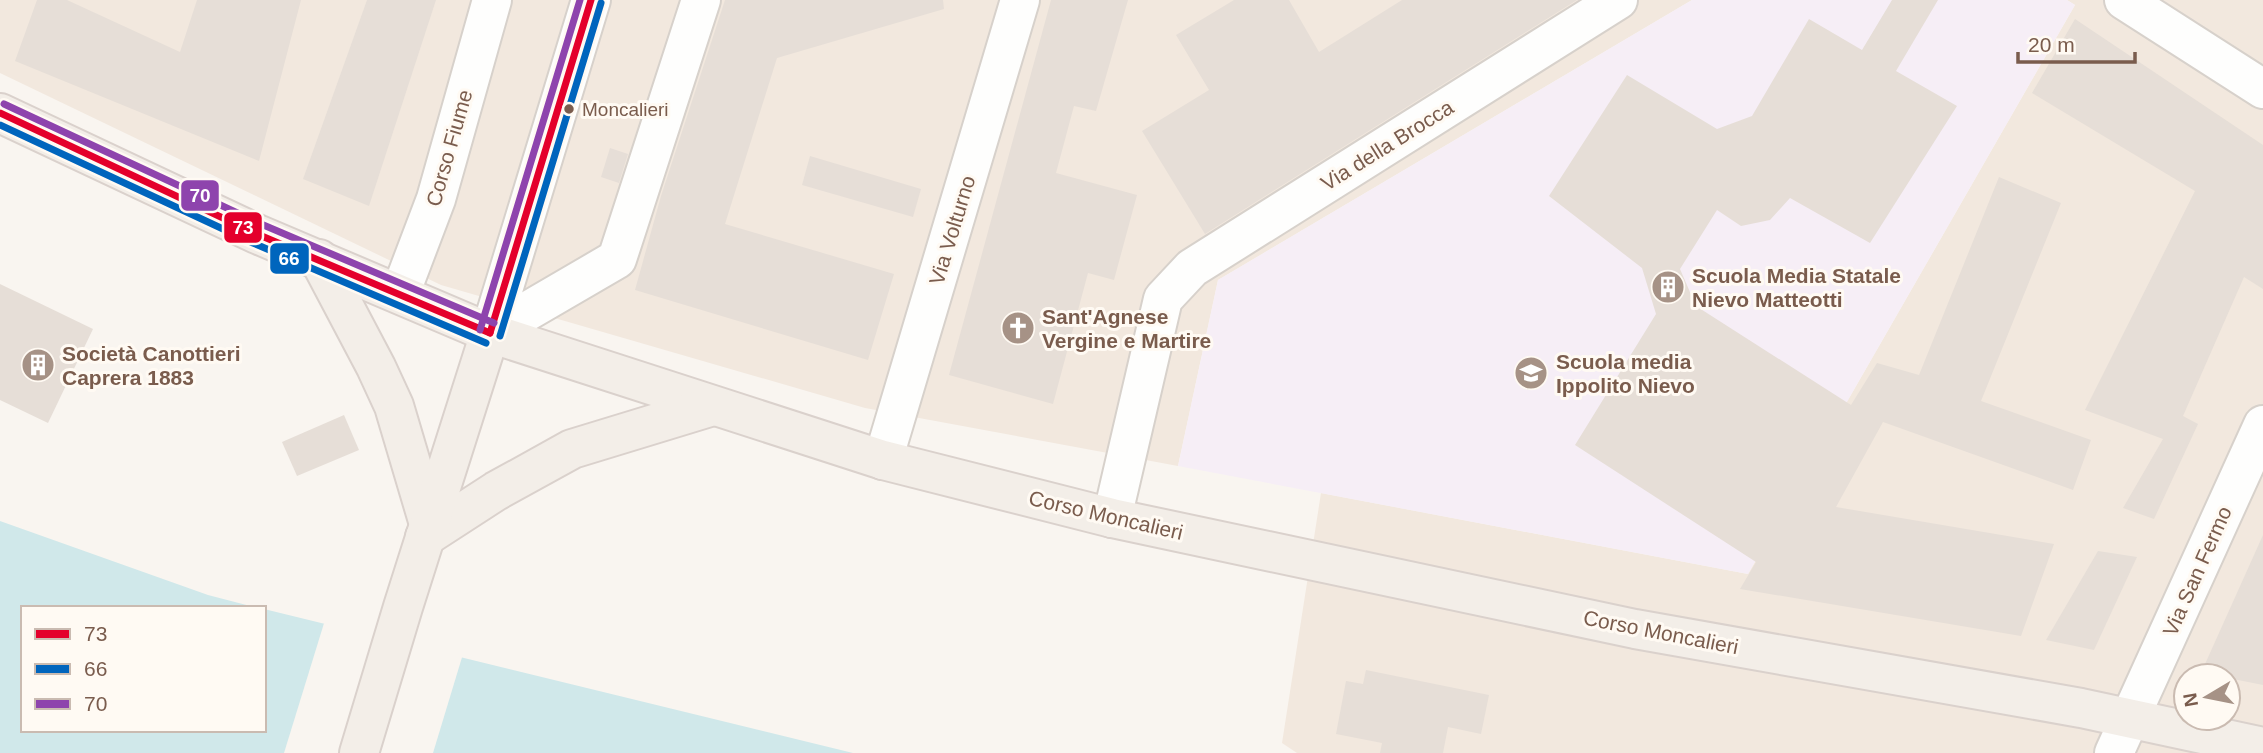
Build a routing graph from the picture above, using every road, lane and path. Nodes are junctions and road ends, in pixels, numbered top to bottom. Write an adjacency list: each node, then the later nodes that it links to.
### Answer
1 (492, 0): 10 (street, Corso Fiume)
2 (591, 0): 11 (street)
3 (701, 0): 11 (street)
4 (1020, 0): 14 (street, Via Volturno)
5 (1618, 0): 15 (street, Via della Brocca)
6 (2124, 0): 7 (street)
7 (2263, 89)
8 (0, 113): 9 (main road, Corso Moncalieri)
9 (319, 259): 10 (main road, Corso Moncalieri); 16 (main road)
10 (400, 294): 11 (main road, Corso Moncalieri)
11 (490, 333): 12 (main road, Corso Moncalieri); 16 (main road)
12 (713, 406): 14 (main road, Corso Moncalieri); 16 (main road)
13 (2263, 425): 17 (street, Via San Fermo)
14 (883, 460): 15 (main road, Corso Moncalieri)
15 (1112, 518): 17 (main road, Corso Moncalieri)
16 (427, 531): 19 (main road)
17 (2130, 718): 18 (main road, Corso Moncalieri); 20 (street, Via San Fermo)
18 (2263, 747)
19 (359, 753)
20 (2114, 753)

